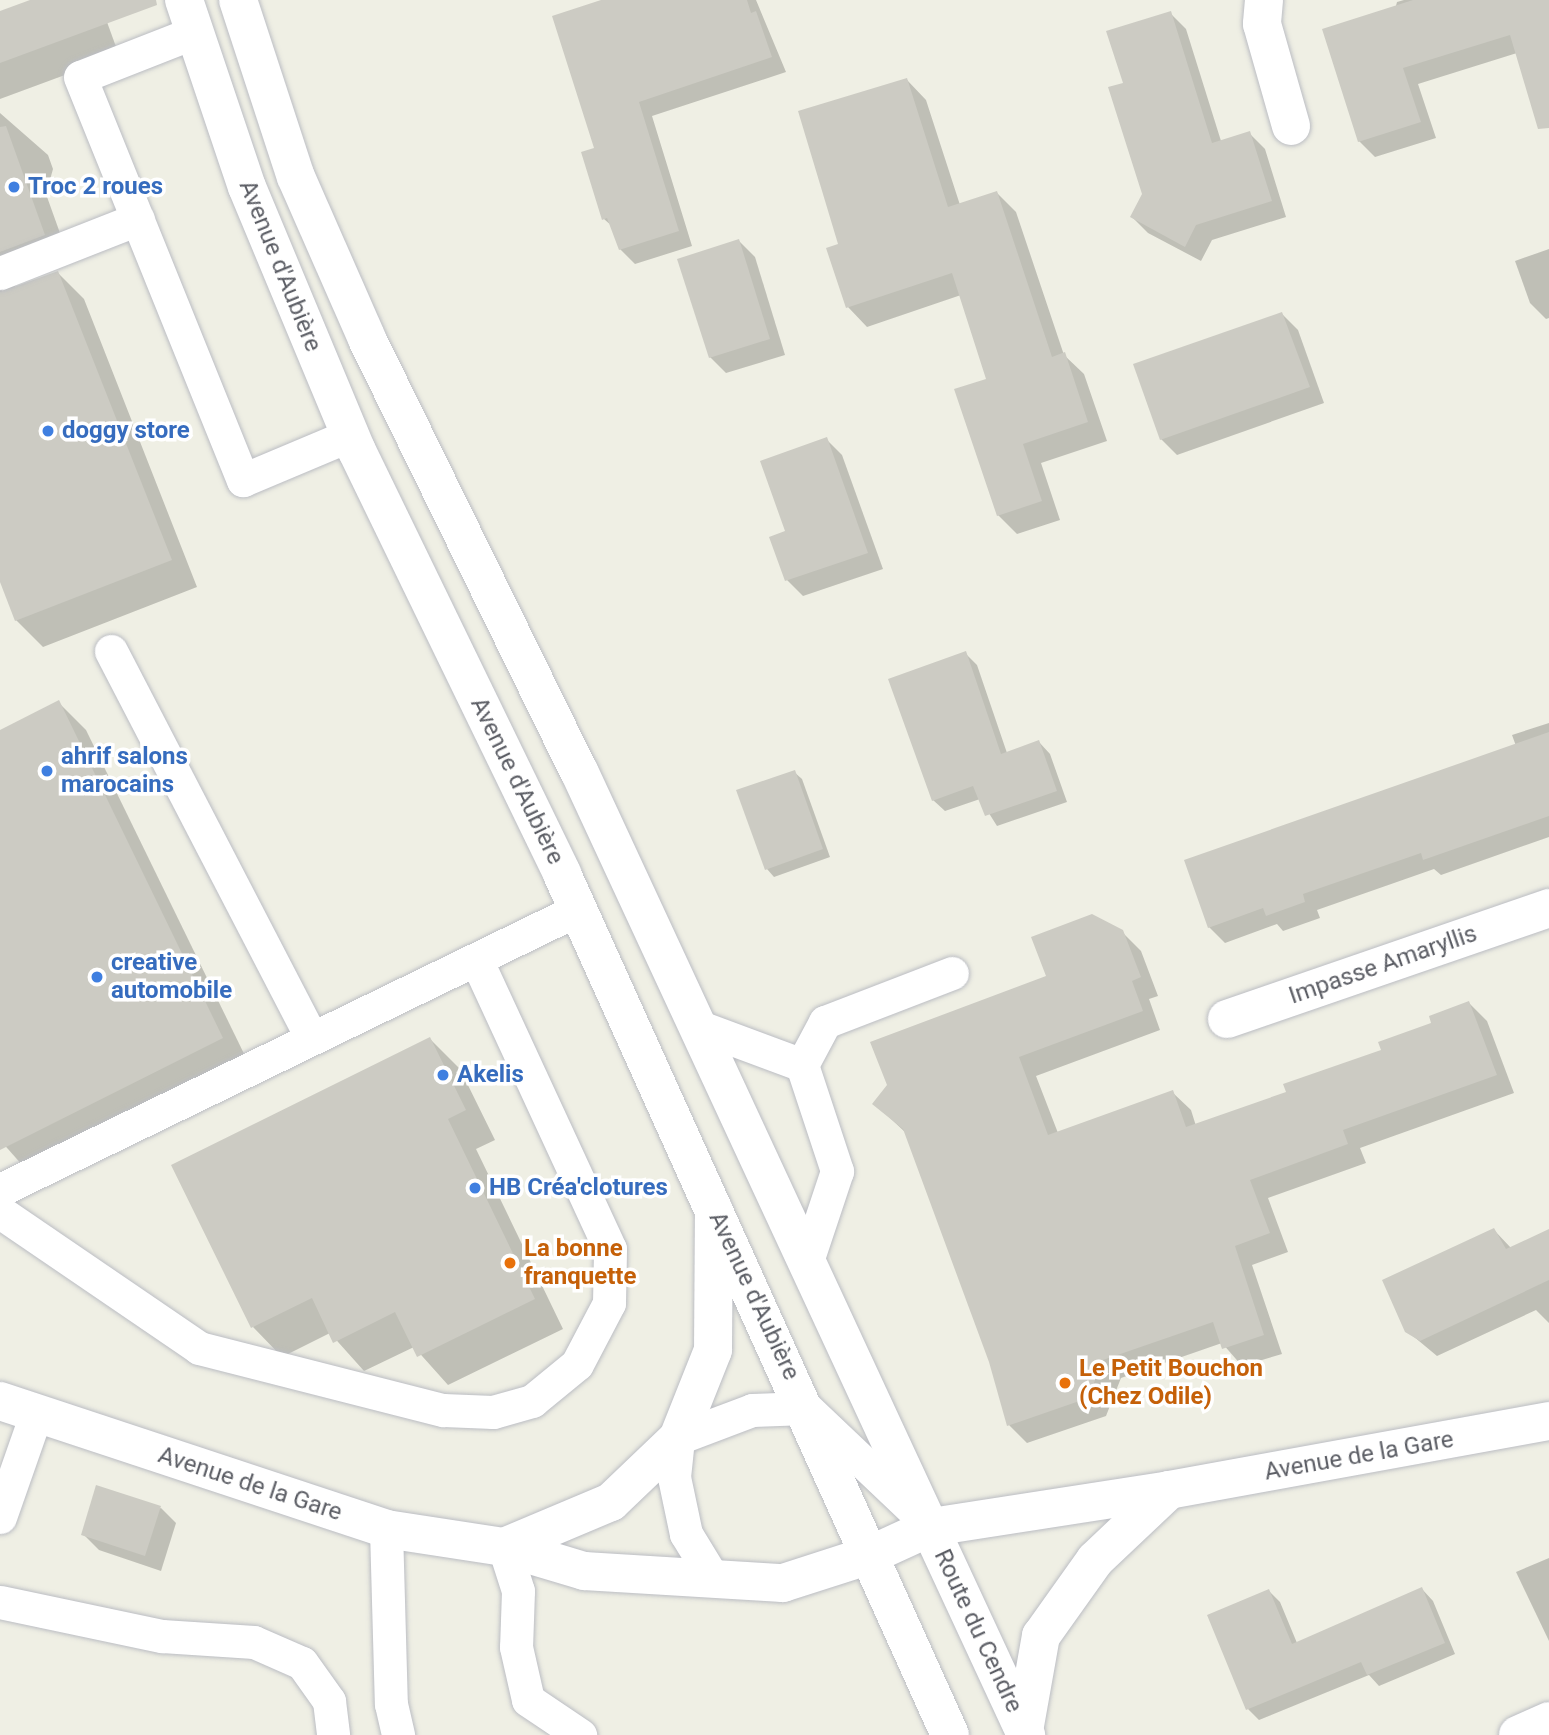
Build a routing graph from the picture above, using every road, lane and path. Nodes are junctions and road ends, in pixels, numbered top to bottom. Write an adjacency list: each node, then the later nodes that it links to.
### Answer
1 (238, 0): 14 (main road, Avenue d'Aubière)
2 (1264, 0): 4 (main road)
3 (189, 16): 5 (lane); 7 (main road, Avenue d'Aubière)
4 (1292, 126)
5 (138, 219): 6 (lane); 7 (lane)
6 (0, 273)
7 (350, 435): 9 (main road, Avenue d'Aubière)
8 (111, 651): 15 (lane)
9 (579, 909): 11 (lane); 18 (main road, Avenue d'Aubière)
10 (1546, 920): 13 (main road, Impasse Amaryllis)
11 (475, 959): 15 (lane); 19 (lane)
12 (952, 973): 16 (lane)
13 (1227, 1019)
14 (699, 1027): 16 (lane); 20 (main road, Avenue d'Aubière)
15 (312, 1038): 17 (lane)
16 (802, 1065): 20 (lane)
17 (0, 1190)
18 (715, 1211): 22 (main road, Avenue d'Aubière); 25 (main road)
19 (0, 1212)
20 (808, 1258): 28 (main road, Avenue d'Aubière)
21 (0, 1401): 23 (main road, Avenue de la Gare)
22 (806, 1408): 25 (lane); 28 (lane); 31 (main road, Avenue d'Aubière)
23 (36, 1414): 27 (lane); 29 (main road, Avenue de la Gare)
24 (1549, 1422): 26 (main road, Avenue de la Gare)
25 (678, 1438): 30 (main road); 32 (lane)
26 (1169, 1490): 28 (main road, Avenue de la Gare); 35 (main road)
27 (0, 1517)
28 (931, 1527): 31 (main road, Avenue de la Gare); 35 (main road, Route du Cendre)
29 (386, 1528): 30 (main road, Avenue de la Gare); 37 (lane)
30 (504, 1547): 32 (main road, Avenue de la Gare); 38 (lane)
31 (870, 1555): 32 (main road, Avenue de la Gare); 39 (main road)
32 (713, 1578)
33 (0, 1602): 36 (lane)
34 (1549, 1721): 40 (main road)
35 (1025, 1733)
36 (333, 1735)
37 (398, 1735)
38 (580, 1735)
39 (950, 1735)
40 (1518, 1735)

